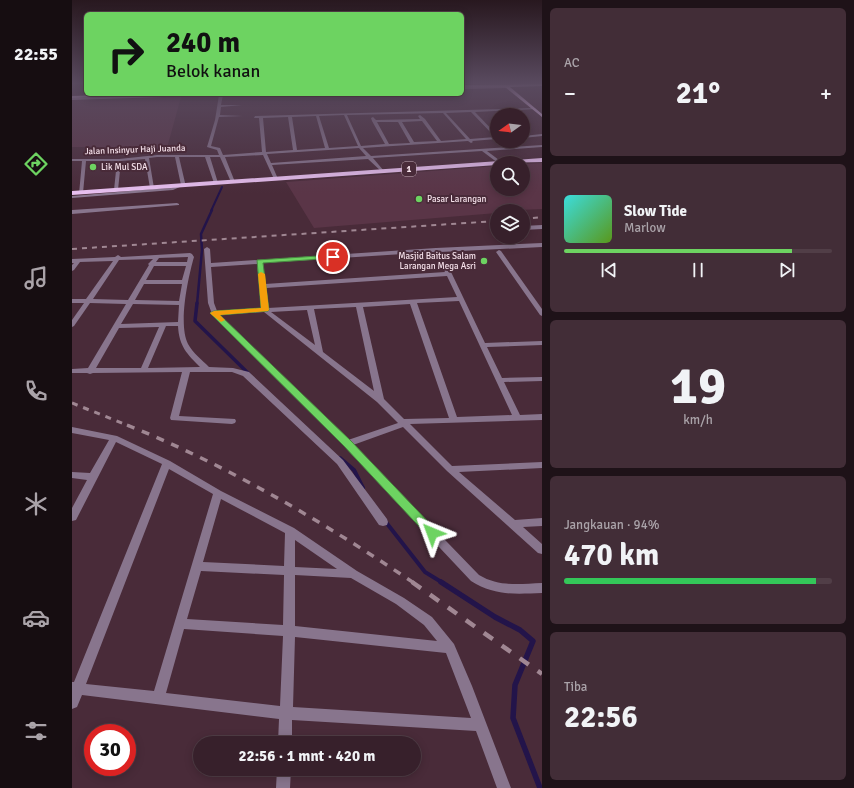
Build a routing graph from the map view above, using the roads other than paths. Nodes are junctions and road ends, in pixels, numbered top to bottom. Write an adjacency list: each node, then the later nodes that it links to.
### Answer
1 (216, 120): 27 (street)
2 (261, 120): 24 (street)
3 (291, 120): 23 (street)
4 (319, 120): 21 (street)
5 (348, 120): 20 (street)
6 (399, 120): 7 (street); 10 (street); 17 (street)
7 (424, 120): 16 (street)
8 (451, 120): 15 (street)
9 (480, 120): 11 (street)
10 (374, 121): 18 (street)
11 (490, 130)
12 (542, 135): 13 (street)
13 (530, 136)
14 (490, 138): 15 (street, Jalan Insinyur Haji Juanda)
15 (469, 140): 16 (street, Jalan Insinyur Haji Juanda); 22 (street)
16 (440, 142): 17 (street, Jalan Insinyur Haji Juanda)
17 (413, 144): 18 (street, Jalan Insinyur Haji Juanda)
18 (388, 146): 20 (street, Jalan Insinyur Haji Juanda)
19 (542, 146): 22 (street)
20 (360, 147): 21 (street, Jalan Insinyur Haji Juanda); 30 (street)
21 (327, 149): 23 (street, Jalan Insinyur Haji Juanda)
22 (483, 150): 28 (street); 30 (street)
23 (295, 151): 24 (street, Jalan Insinyur Haji Juanda)
24 (264, 154): 27 (street, Jalan Insinyur Haji Juanda); 36 (street)
25 (177, 156): 26 (street, Jalan Insinyur Haji Juanda); 29 (street, Jalan Insinyur Haji Juanda); 42 (street)
26 (207, 156): 27 (street, Jalan Insinyur Haji Juanda); 41 (street)
27 (220, 156): 40 (street)
28 (491, 156)
29 (147, 157): 33 (street, Jalan Insinyur Haji Juanda); 43 (street)
30 (370, 157): 36 (street); 38 (street)
31 (72, 160): 32 (street, Jalan Insinyur Haji Juanda)
32 (84, 160): 33 (street, Jalan Insinyur Haji Juanda); 45 (street)
33 (119, 160): 44 (street)
34 (542, 160): 35 (highway, 1)
35 (530, 161)
36 (269, 164): 39 (street)
37 (490, 164): 38 (highway, 1)
38 (382, 171): 39 (highway, 1)
39 (276, 179): 40 (highway, 1)
40 (233, 182): 41 (highway, 1)
41 (216, 183): 42 (highway, 1)
42 (182, 186): 43 (highway, 1); 47 (street)
43 (152, 188): 44 (highway, 1)
44 (116, 190): 47 (highway, 1)
45 (81, 193): 46 (highway, 1); 47 (highway, 1)
46 (72, 194)
47 (93, 194): 48 (street); 50 (street)
48 (72, 197)
49 (177, 204): 50 (street)
50 (93, 210): 51 (street)
51 (72, 212)
52 (542, 227): 53 (street)
53 (530, 228)
54 (542, 245): 57 (street)
55 (206, 249): 65 (street)
56 (542, 250): 58 (street)
57 (438, 252): 58 (street); 62 (street); 67 (street)
58 (499, 252): 81 (street)
59 (156, 256): 60 (street); 63 (street); 64 (street)
60 (118, 257): 61 (street); 73 (street)
61 (75, 260): 66 (street)
62 (260, 262): 65 (street); 70 (street)
63 (151, 264): 64 (street); 68 (street)
64 (189, 264): 69 (street)
65 (208, 265): 80 (street)
66 (72, 269)
67 (449, 274): 70 (street); 71 (street)
68 (142, 282): 69 (street); 74 (street)
69 (186, 282): 75 (street)
70 (263, 286): 79 (street)
71 (461, 299): 76 (street); 87 (street)
72 (72, 301): 73 (street)
73 (89, 301): 74 (street); 84 (street)
74 (130, 302): 75 (street); 85 (street)
75 (183, 302): 83 (street)
76 (414, 302): 77 (street); 99 (street)
77 (359, 305): 78 (street); 96 (street)
78 (310, 308): 79 (street); 88 (street)
79 (265, 310): 80 (street); 88 (street)
80 (214, 313): 104 (street)
81 (542, 314)
82 (164, 324): 83 (street); 85 (street); 89 (street)
83 (180, 324): 91 (street)
84 (72, 325)
85 (117, 326): 93 (street)
86 (542, 343): 87 (street)
87 (482, 345): 95 (street)
88 (320, 353): 96 (street)
89 (144, 369): 90 (street); 93 (street)
90 (187, 369): 91 (street); 100 (street)
91 (207, 369): 112 (street)
92 (72, 371): 93 (street)
93 (90, 372)
94 (542, 379): 95 (street)
95 (500, 380): 98 (street)
96 (380, 400): 101 (street)
97 (542, 417): 98 (street)
98 (517, 418): 99 (street)
99 (454, 420): 101 (street)
100 (232, 421)
101 (402, 423): 104 (street); 107 (street)
102 (72, 430): 103 (street)
103 (114, 438): 105 (street); 109 (street)
104 (347, 444): 120 (street)
105 (167, 462): 110 (street); 124 (street)
106 (542, 465): 107 (street)
107 (450, 469): 114 (street)
108 (72, 475): 109 (street)
109 (92, 477): 111 (street)
110 (218, 493): 115 (street); 117 (street)
111 (72, 517)
112 (383, 522)
113 (542, 522): 114 (street)
114 (513, 524): 116 (street)
115 (290, 531): 118 (street); 119 (street)
116 (542, 550)
117 (197, 566): 118 (street); 121 (street)
118 (290, 571): 119 (street); 122 (street)
119 (353, 574): 123 (street)
120 (542, 588)
121 (180, 624): 122 (street); 125 (street)
122 (289, 631): 123 (street); 127 (street)
123 (450, 648): 128 (street)
124 (75, 688): 125 (street); 126 (street)
125 (158, 699): 127 (street)
126 (72, 703)
127 (286, 713): 128 (street); 129 (street)
128 (480, 725): 132 (street)
129 (285, 736)
130 (284, 776): 131 (street)
131 (284, 788)
132 (504, 788)

